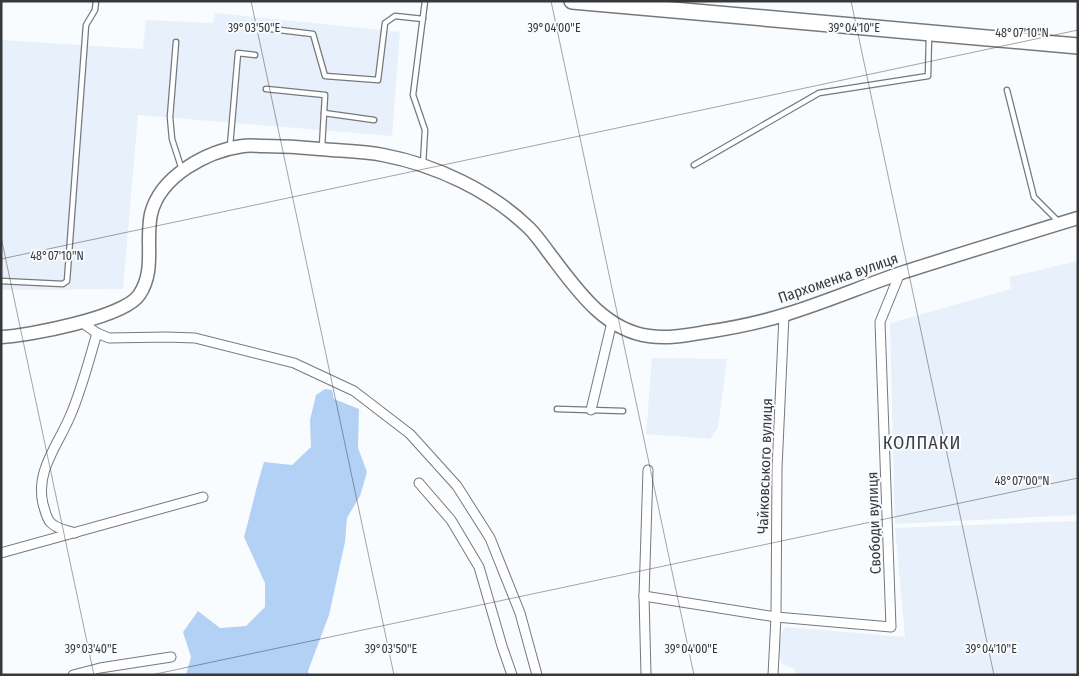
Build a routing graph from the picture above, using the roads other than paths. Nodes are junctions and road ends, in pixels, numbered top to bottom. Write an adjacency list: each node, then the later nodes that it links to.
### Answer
1 (96, 1): 22 (lane)
2 (425, 1): 4 (lane)
3 (572, 1): 6 (highway)
4 (422, 19): 5 (lane); 16 (lane)
5 (271, 29)
6 (929, 32): 8 (highway); 17 (lane)
7 (176, 42): 18 (lane)
8 (1078, 46)
9 (255, 55): 15 (lane)
10 (266, 89): 12 (lane)
11 (1007, 90): 20 (lane)
12 (324, 114): 13 (lane); 14 (lane)
13 (374, 120)
14 (322, 149): 15 (main road, Пархоменка вулиця); 16 (main road, Пархоменка вулиця)
15 (230, 150): 18 (main road, Пархоменка вулиця)
16 (422, 165): 24 (main road, Пархоменка вулиця)
17 (694, 165)
18 (182, 172): 25 (main road, Пархоменка вулиця)
19 (1078, 218): 20 (main road, Пархоменка вулиця)
20 (1060, 223): 21 (main road, Пархоменка вулиця)
21 (900, 273): 23 (main road, Пархоменка вулиця); 37 (street, Свободи вулиця)
22 (1, 281)
23 (784, 315): 24 (main road, Пархоменка вулиця); 37 (street, Чайковського вулиця)
24 (610, 320): 29 (street)
25 (81, 322): 26 (street); 27 (main road, Пархоменка вулиця)
26 (97, 333): 34 (street); 41 (street)
27 (1, 337)
28 (557, 409): 29 (lane)
29 (591, 410): 30 (lane)
30 (623, 411)
31 (648, 470): 36 (street)
32 (419, 482): 40 (street)
33 (203, 497): 34 (street)
34 (75, 533): 35 (street)
35 (1, 553)
36 (644, 596): 37 (street); 42 (street)
37 (776, 617): 43 (street, Чайковського вулиця)
38 (171, 657): 39 (street)
39 (74, 675)
40 (512, 675)
41 (537, 675)
42 (646, 675)
43 (772, 675)

